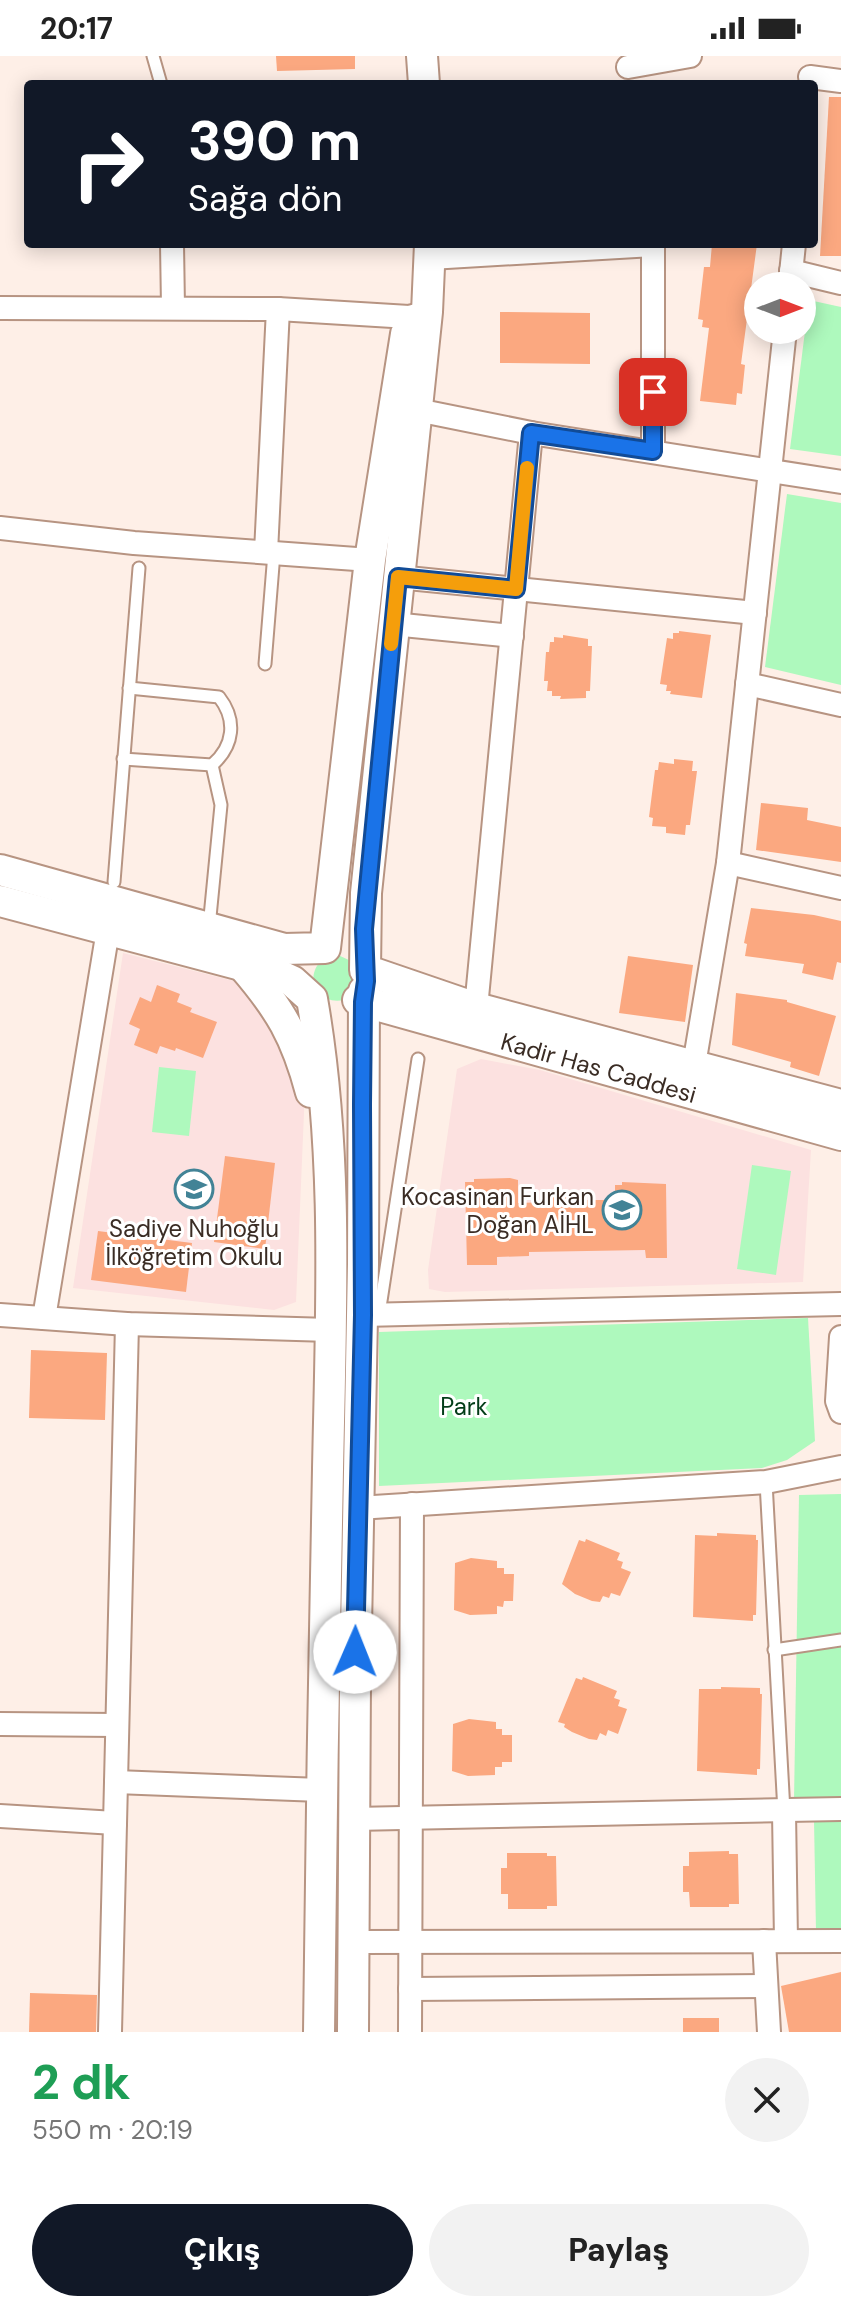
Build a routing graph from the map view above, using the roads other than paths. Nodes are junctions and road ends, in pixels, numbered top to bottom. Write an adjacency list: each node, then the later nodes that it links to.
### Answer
1 (153, 56): 7 (lane)
2 (405, 56): 8 (street)
3 (422, 56): 9 (street)
4 (690, 56): 5 (street)
5 (629, 69)
6 (810, 72): 10 (street)
7 (160, 80)
8 (405, 80)
9 (424, 80)
10 (841, 81)
11 (172, 248): 19 (street)
12 (481, 248): 15 (street)
13 (653, 248): 26 (street)
14 (794, 248): 16 (street)
15 (424, 249): 22 (street)
16 (792, 272)
17 (816, 280): 18 (street)
18 (841, 283)
19 (173, 307): 20 (street); 21 (street)
20 (0, 308)
21 (278, 309): 22 (street); 30 (street)
22 (418, 315): 24 (street); 31 (street)
23 (784, 344): 27 (street)
24 (417, 410): 25 (street); 33 (street)
25 (531, 433): 26 (street); 34 (street)
26 (653, 451): 27 (street)
27 (770, 471): 28 (street); 35 (street)
28 (841, 482)
29 (0, 528): 30 (street)
30 (270, 553): 31 (street); 38 (lane)
31 (370, 560): 51 (street)
32 (139, 568): 40 (lane)
33 (398, 577): 34 (street); 36 (street)
34 (516, 589): 35 (street); 37 (street)
35 (755, 613): 39 (street)
36 (393, 624): 37 (street); 54 (street)
37 (512, 636): 56 (street)
38 (265, 664)
39 (747, 684): 41 (street); 44 (street)
40 (129, 688): 42 (lane); 43 (lane)
41 (841, 705)
42 (123, 759): 43 (lane); 46 (lane)
43 (212, 765): 49 (lane)
44 (728, 863): 47 (street); 58 (street)
45 (0, 870): 49 (street)
46 (114, 882)
47 (841, 888)
48 (0, 901): 50 (street)
49 (209, 927): 52 (street)
50 (108, 930): 53 (street); 65 (street)
51 (325, 948): 52 (street); 54 (street); 55 (street)
52 (282, 962): 53 (street); 55 (street)
53 (243, 966): 61 (street)
54 (363, 991): 55 (street); 56 (street, Kadir Has Caddesi); 60 (street, Kadir Has Caddesi); 63 (street)
55 (312, 999): 61 (street)
56 (476, 1008): 58 (street, Kadir Has Caddesi)
57 (418, 1059): 63 (lane)
58 (694, 1065): 59 (street, Kadir Has Caddesi)
59 (841, 1105)
60 (841, 1135)
61 (327, 1166): 67 (street)
62 (841, 1304): 63 (street)
63 (371, 1314): 73 (street)
64 (0, 1315): 65 (street)
65 (44, 1318): 66 (street)
66 (127, 1324): 67 (street); 77 (street)
67 (330, 1330): 79 (street)
68 (841, 1337): 69 (street)
69 (841, 1412)
70 (841, 1467): 71 (street)
71 (766, 1482): 72 (street); 75 (lane)
72 (412, 1504): 73 (street); 83 (street)
73 (358, 1508): 84 (street)
74 (841, 1640): 75 (lane)
75 (774, 1650): 81 (lane)
76 (0, 1724): 77 (street)
77 (117, 1725): 78 (street)
78 (116, 1782): 79 (street); 85 (street)
79 (321, 1790): 93 (street)
80 (841, 1809): 81 (street)
81 (784, 1812): 83 (street); 86 (street)
82 (0, 1816): 85 (street)
83 (411, 1816): 84 (street); 89 (street)
84 (354, 1819): 88 (street)
85 (115, 1823): 92 (street)
86 (775, 1941): 87 (street); 89 (street); 90 (street)
87 (841, 1941)
88 (353, 1942): 89 (street); 94 (street)
89 (410, 1944): 91 (street)
90 (766, 1986): 91 (street); 96 (street)
91 (410, 1989): 95 (street)
92 (110, 2032)
93 (319, 2032)
94 (353, 2032)
95 (410, 2032)
96 (769, 2032)

